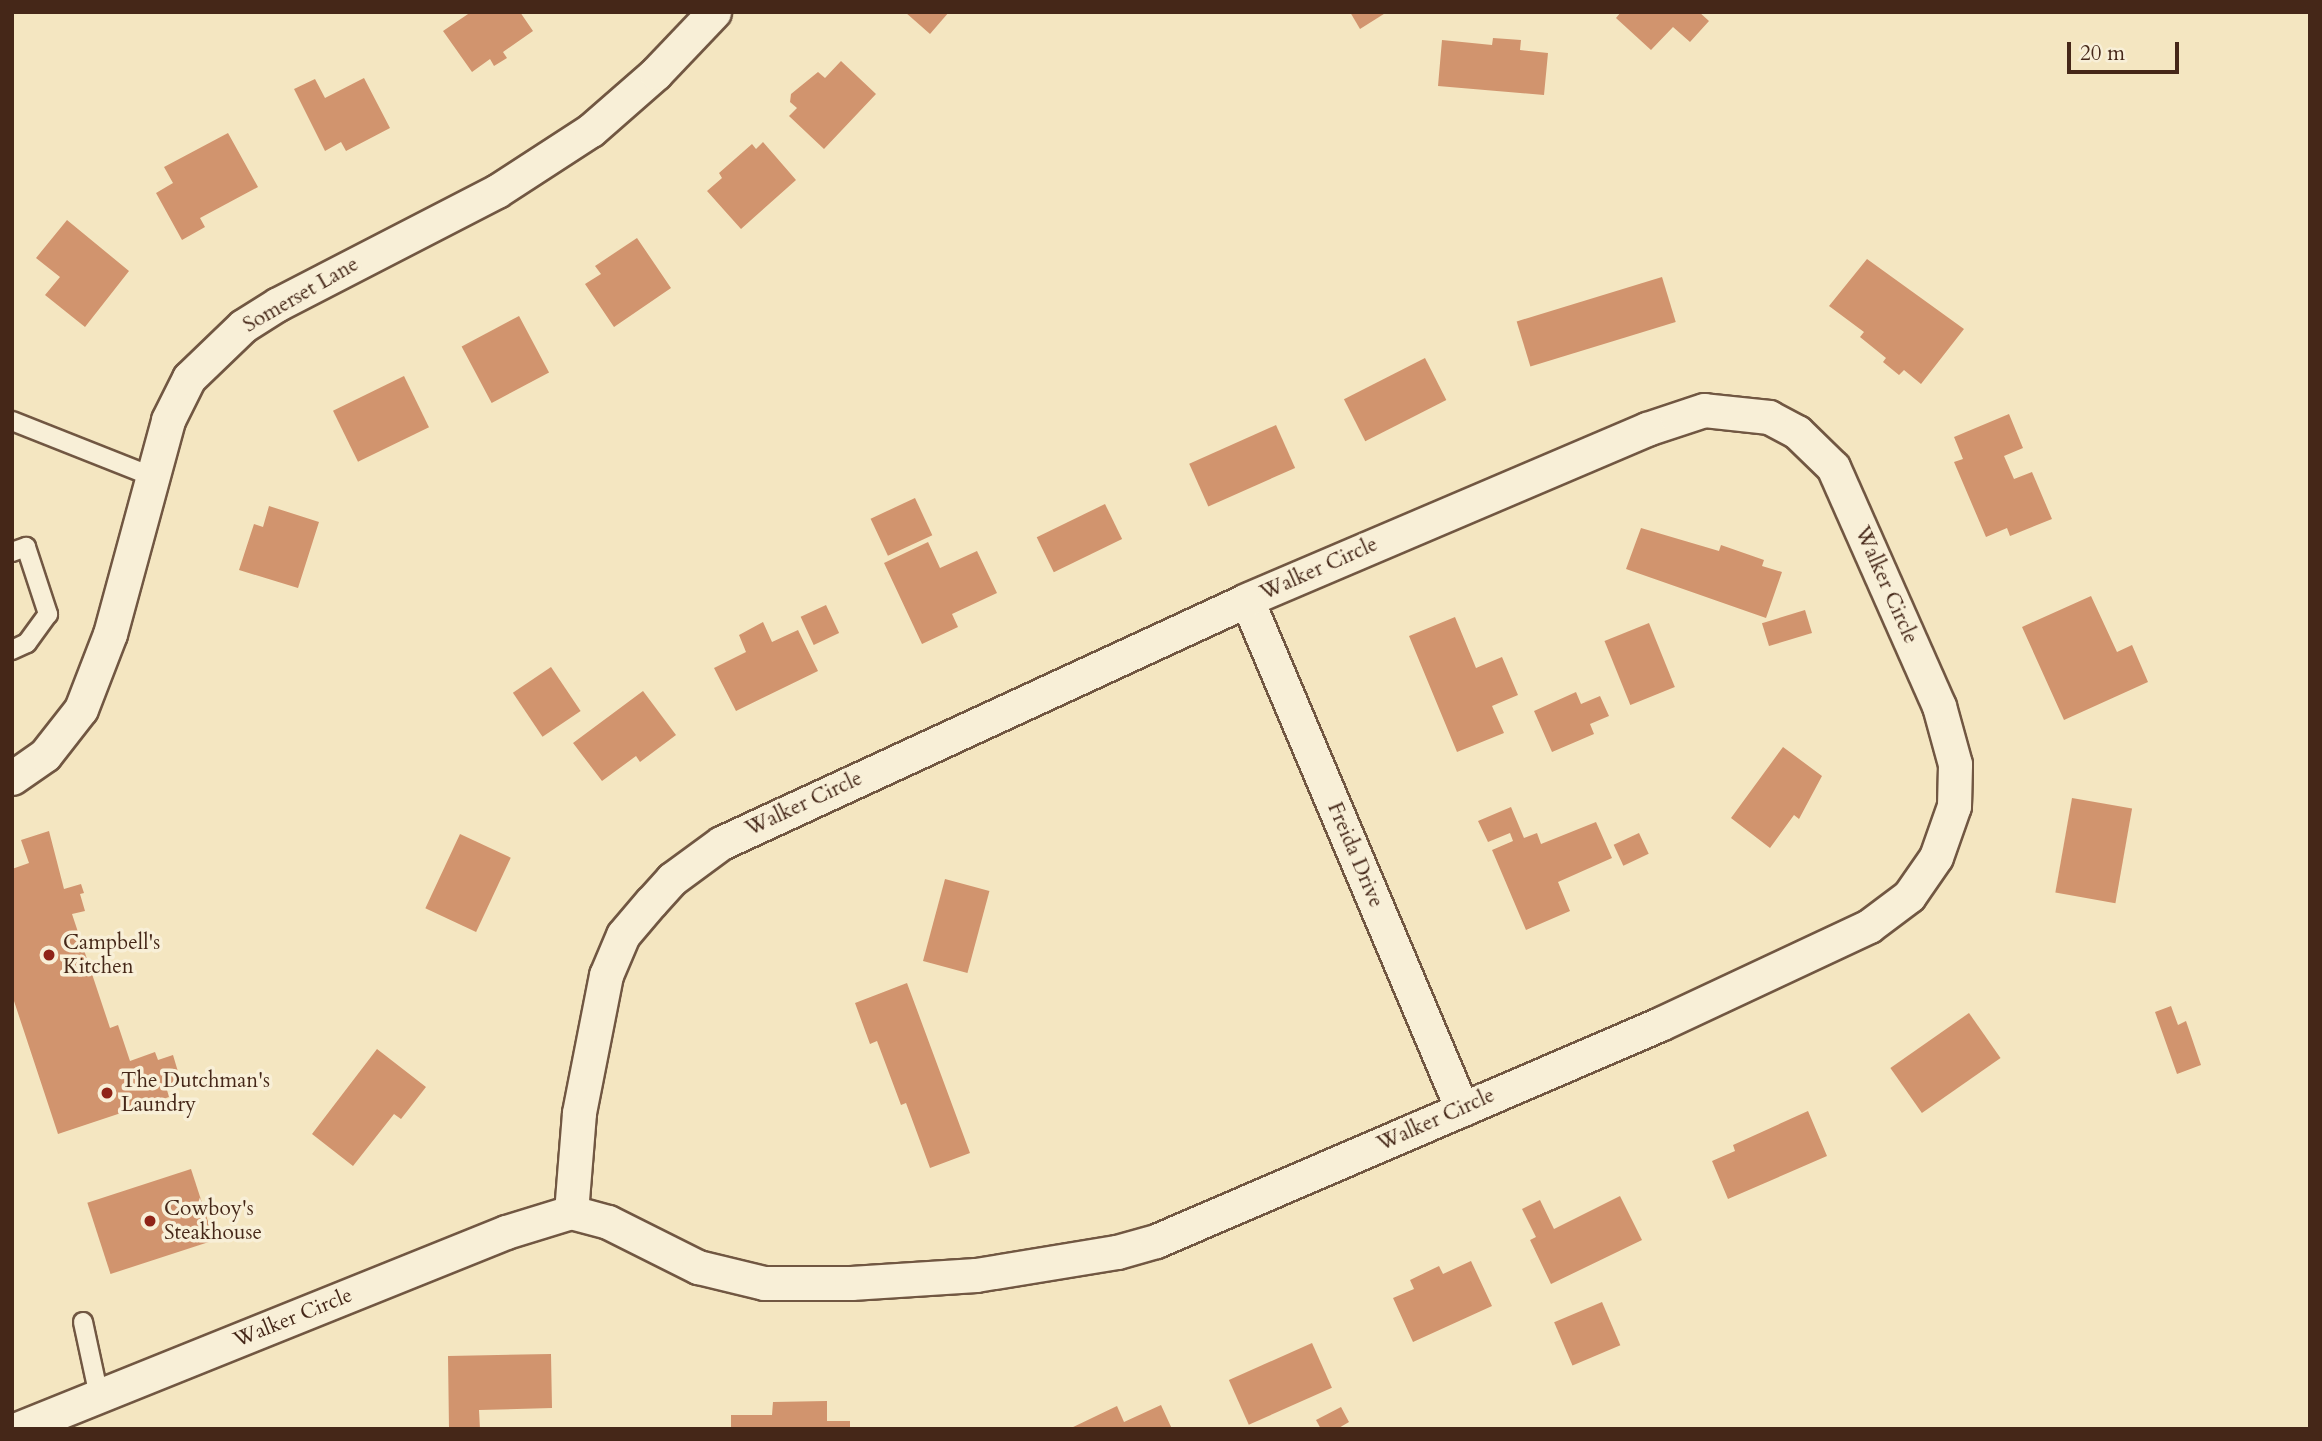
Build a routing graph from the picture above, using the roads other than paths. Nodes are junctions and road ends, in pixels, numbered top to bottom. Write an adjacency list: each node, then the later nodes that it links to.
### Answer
1 (714, 12): 3 (street, Somerset Lane)
2 (12, 421): 3 (lane)
3 (151, 476): 7 (street, Somerset Lane)
4 (12, 552): 6 (lane)
5 (1247, 600): 8 (street, Freida Drive); 8 (street, Walker Circle); 9 (street, Walker Circle)
6 (12, 649)
7 (12, 778)
8 (1462, 1109): 9 (street, Walker Circle)
9 (570, 1212): 11 (street, Walker Circle)
10 (83, 1322): 11 (lane)
11 (99, 1396): 12 (street, Walker Circle)
12 (17, 1429)

